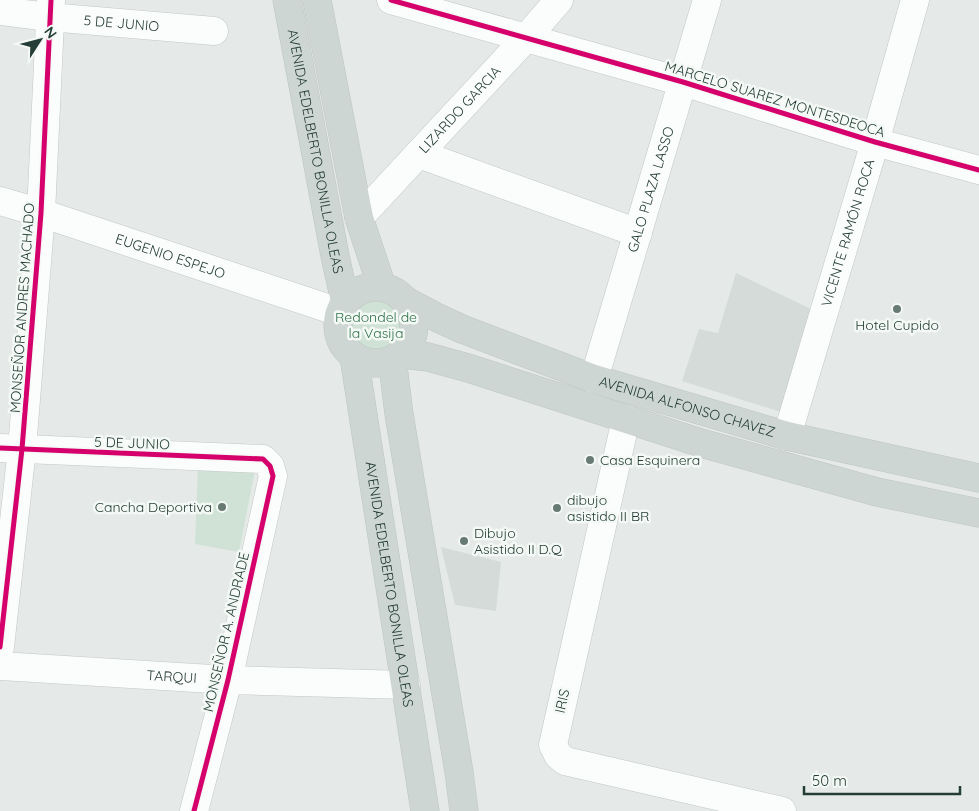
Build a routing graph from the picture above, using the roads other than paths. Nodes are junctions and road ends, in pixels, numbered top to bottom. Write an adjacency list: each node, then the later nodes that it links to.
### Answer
1 (287, 0): 21 (main road, AVENIDA EDELBERTO BONILLA OLEAS)
2 (317, 0): 17 (main road)
3 (559, 0): 10 (street, LIZARDO GARCIA)
4 (707, 0): 11 (street, GALO PLAZA LASSO)
5 (915, 0): 12 (street, VICENTE RAMÓN ROCA)
6 (404, 2): 10 (street, MARCELO SUAREZ MONTESDEOCA)
7 (50, 9): 8 (street, 5 DE JUNIO); 9 (street, 5 DE JUNIO); 16 (street, MONSEÑOR ANDRES MACHADO)
8 (0, 11)
9 (214, 31)
10 (526, 38): 11 (street, MARCELO SUAREZ MONTESDEOCA); 13 (street, LIZARDO GARCIA)
11 (683, 82): 12 (street, MARCELO SUAREZ MONTESDEOCA); 18 (street, GALO PLAZA LASSO)
12 (875, 142): 14 (street, MARCELO SUAREZ MONTESDEOCA); 29 (street, VICENTE RAMÓN ROCA)
13 (419, 154): 17 (street, LIZARDO GARCIA); 18 (street)
14 (979, 170)
15 (0, 201): 16 (street, EUGENIO ESPEJO)
16 (41, 213): 21 (street, EUGENIO ESPEJO); 30 (street, MONSEÑOR ANDRES MACHADO)
17 (361, 225): 19 (main road); 22 (main road)
18 (638, 234): 26 (street, GALO PLAZA LASSO)
19 (382, 287): 20 (main road); 21 (main road)
20 (406, 301): 22 (main road, AVENIDA ALFONSO CHAVEZ); 23 (main road)
21 (342, 307): 24 (main road)
22 (452, 324): 26 (main road, AVENIDA ALFONSO CHAVEZ)
23 (399, 356): 24 (main road); 25 (main road, AVENIDA ALFONSO CHAVEZ); 27 (main road)
24 (354, 357): 37 (main road, AVENIDA EDELBERTO BONILLA OLEAS)
25 (446, 362): 27 (main road); 28 (main road, AVENIDA ALFONSO CHAVEZ)
26 (594, 379): 29 (main road, AVENIDA ALFONSO CHAVEZ)
27 (399, 414): 40 (main road)
28 (626, 419): 33 (main road, AVENIDA ALFONSO CHAVEZ); 41 (street, IRIS)
29 (787, 436): 32 (main road, AVENIDA ALFONSO CHAVEZ)
30 (11, 448): 31 (street, 5 DE JUNIO); 34 (street, MONSEÑOR ANDRES MACHADO)
31 (263, 460): 36 (street, MONSEÑOR A. ANDRADE)
32 (979, 478)
33 (979, 513)
34 (0, 647)
35 (0, 666): 36 (street, TARQUI)
36 (228, 680): 37 (street, TARQUI); 38 (street, MONSEÑOR A. ANDRADE)
37 (406, 685): 39 (main road, AVENIDA EDELBERTO BONILLA OLEAS)
38 (194, 811)
39 (425, 811)
40 (464, 811)
41 (782, 811)

